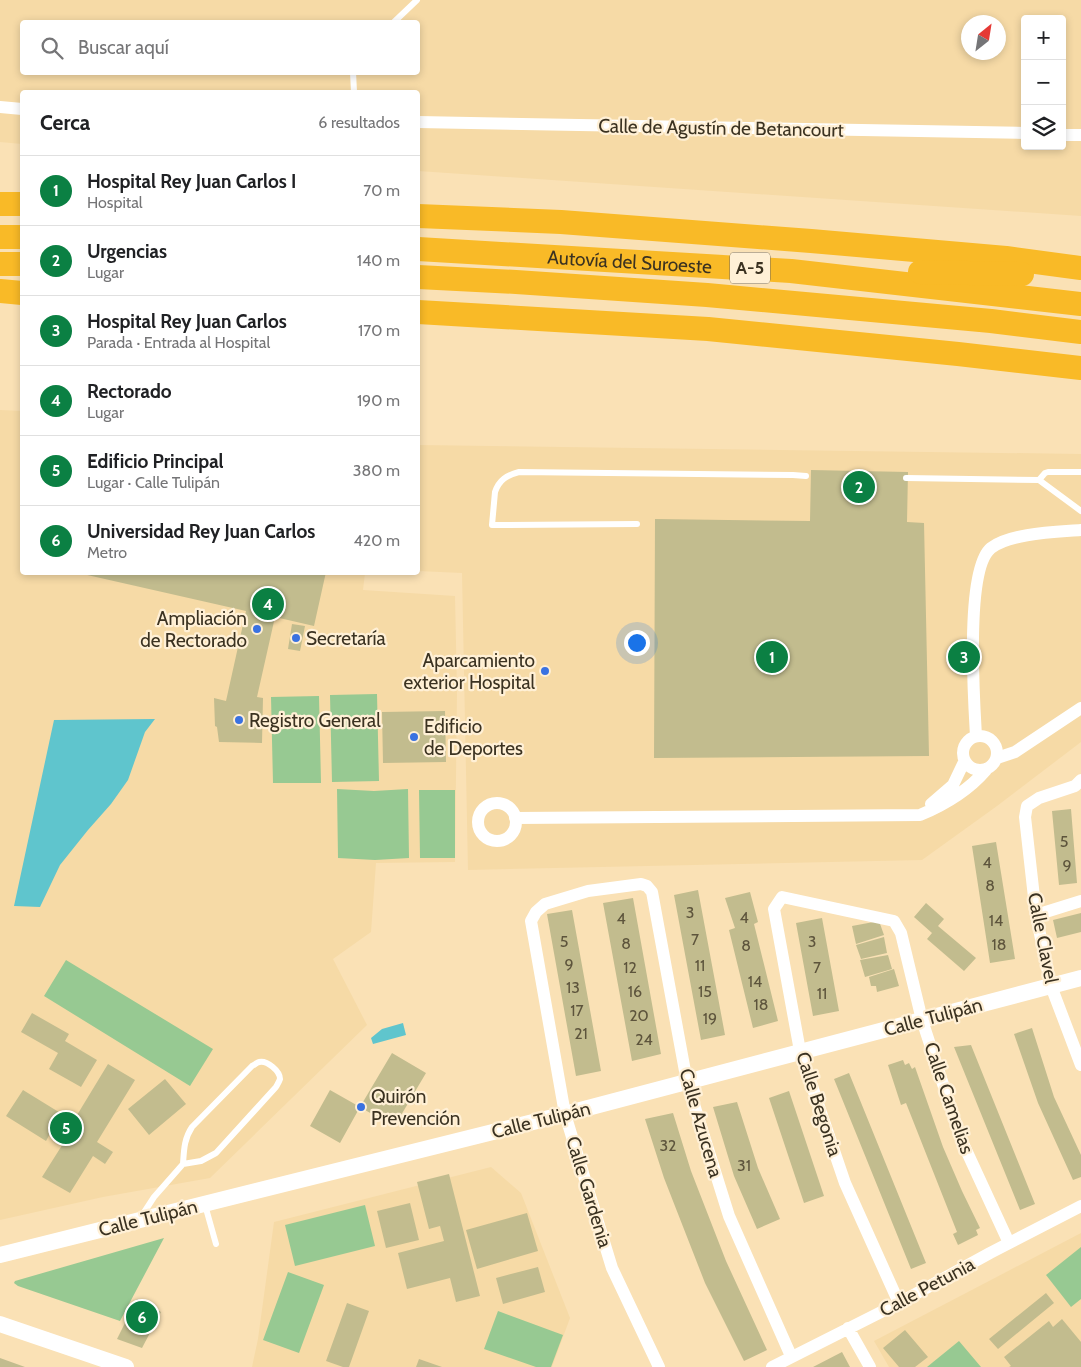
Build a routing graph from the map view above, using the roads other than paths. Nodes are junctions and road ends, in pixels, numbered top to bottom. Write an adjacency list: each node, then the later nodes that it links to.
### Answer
1 (417, 0): 2 (lane)
2 (396, 20)
3 (353, 75): 4 (lane)
4 (354, 90)
5 (0, 107): 6 (street)
6 (20, 109)
7 (420, 122): 8 (street, Calle de Agustín de Betancourt)
8 (1021, 134)
9 (1066, 134): 10 (street)
10 (1081, 135)
11 (0, 204): 12 (highway)
12 (20, 204)
13 (420, 216): 17 (highway)
14 (0, 237): 15 (highway)
15 (20, 237)
16 (420, 249): 22 (highway, Autovía del Suroeste / A-5)
17 (1006, 258): 18 (highway); 21 (highway)
18 (1081, 260)
19 (0, 264): 20 (highway)
20 (20, 264)
21 (1081, 268)
22 (791, 271): 23 (highway); 29 (highway, Autovía del Suroeste / A-5)
23 (1081, 275)
24 (420, 277): 31 (highway, Autovía del Suroeste / A-5)
25 (0, 291): 26 (highway)
26 (20, 293)
27 (0, 302): 28 (highway)
28 (20, 303)
29 (1081, 304)
30 (420, 312): 32 (highway)
31 (1081, 332)
32 (1081, 368)
33 (1081, 472): 36 (lane)
34 (806, 476): 38 (lane)
35 (906, 478): 36 (lane)
36 (1039, 480): 37 (lane)
37 (1081, 511)
38 (638, 524)
39 (1081, 530): 41 (street)
40 (1081, 708): 42 (street)
41 (976, 736): 42 (street); 43 (street)
42 (997, 758): 44 (street)
43 (964, 762): 44 (street); 46 (street)
44 (986, 770): 46 (street)
45 (1081, 780): 49 (street, Calle Clavel)
46 (920, 815): 47 (street)
47 (515, 818)
48 (1081, 901): 49 (street)
49 (1036, 915): 53 (street, Calle Clavel)
50 (531, 921): 57 (street, Calle Azucena); 58 (street, Calle Gardenia)
51 (894, 921): 54 (street, Calle Camelias); 55 (street, Calle Begonia)
52 (1081, 978): 53 (street, Calle Tulipán)
53 (1051, 986): 54 (street, Calle Tulipán); 56 (street, Calle Clavel)
54 (922, 1020): 55 (street, Calle Tulipán); 63 (street, Calle Camelias)
55 (800, 1051): 57 (street, Calle Tulipán); 66 (street, Calle Begonia)
56 (1081, 1066)
57 (687, 1082): 58 (street, Calle Tulipán); 69 (street, Calle Azucena)
58 (565, 1114): 60 (street, Calle Tulipán); 71 (street, Calle Gardenia)
59 (183, 1164): 59 (lane); 62 (lane)
60 (204, 1204): 62 (street, Calle Tulipán); 64 (lane)
61 (1081, 1206): 63 (street, Calle Petunia)
62 (139, 1220): 65 (street, Calle Tulipán)
63 (1009, 1243): 66 (street, Calle Petunia)
64 (216, 1244)
65 (0, 1255)
66 (899, 1303): 68 (street, Calle Petunia)
67 (0, 1324): 70 (street)
68 (848, 1328): 69 (street, Calle Petunia); 73 (street)
69 (792, 1356): 72 (street, Calle Petunia)
70 (126, 1367)
71 (659, 1367)
72 (772, 1367)
73 (870, 1367)

